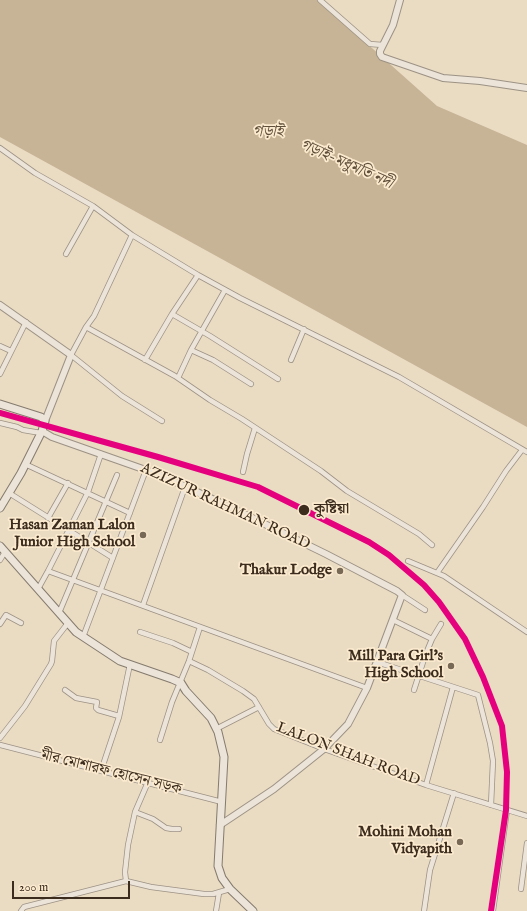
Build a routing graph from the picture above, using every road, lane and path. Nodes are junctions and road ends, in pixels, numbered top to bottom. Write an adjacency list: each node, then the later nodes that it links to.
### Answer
1 (320, 0): 3 (street)
2 (400, 0): 3 (street)
3 (383, 45): 4 (street)
4 (527, 88)
5 (0, 148): 6 (street)
6 (93, 206): 7 (street); 8 (street)
7 (132, 236): 9 (street); 14 (street)
8 (66, 254)
9 (198, 275): 10 (street); 12 (street)
10 (225, 290): 15 (street); 16 (street)
11 (0, 305): 13 (street)
12 (172, 314): 16 (street); 21 (street)
13 (26, 322): 19 (street); 20 (street)
14 (86, 327): 20 (street); 21 (street)
15 (304, 330): 22 (street); 33 (street)
16 (203, 332): 18 (street); 25 (street)
17 (0, 346): 19 (street)
18 (191, 350): 24 (street); 26 (street)
19 (11, 351): 23 (street)
20 (71, 355): 28 (street); 29 (street)
21 (145, 360): 24 (street)
22 (291, 360)
23 (0, 374)
24 (178, 378): 31 (street)
25 (278, 379)
26 (251, 384)
27 (0, 404): 28 (main road)
28 (45, 421): 32 (main road)
29 (162, 421)
30 (0, 423): 32 (street)
31 (255, 428): 37 (street); 49 (street)
32 (41, 432): 34 (street, AZIZUR RAHMAN ROAD); 35 (main road)
33 (525, 451): 56 (street)
34 (101, 454): 36 (street, AZIZUR RAHMAN ROAD); 41 (street)
35 (26, 464): 39 (street); 42 (main road)
36 (146, 470): 40 (street, AZIZUR RAHMAN ROAD); 45 (street)
37 (243, 472)
38 (117, 475): 43 (street)
39 (68, 483): 41 (street); 46 (street)
40 (185, 486): 60 (street, AZIZUR RAHMAN ROAD); 61 (street)
41 (88, 492): 43 (street); 47 (street)
42 (9, 494): 44 (main road); 46 (street)
43 (106, 501): 45 (street); 48 (street)
44 (0, 508)
45 (130, 513): 52 (street)
46 (48, 518): 47 (street)
47 (68, 531): 48 (street); 55 (street)
48 (88, 543): 52 (street); 57 (street)
49 (432, 545)
50 (0, 546): 51 (main road)
51 (5, 552): 53 (street); 58 (main road)
52 (113, 558): 59 (street)
53 (0, 560)
54 (408, 561): 56 (street)
55 (48, 571): 57 (street); 58 (street)
56 (437, 573): 71 (street)
57 (73, 580): 59 (street); 63 (street)
58 (38, 589): 63 (main road)
59 (100, 589): 61 (street); 72 (street)
60 (402, 595): 62 (street); 64 (street)
61 (143, 605): 69 (street)
62 (425, 610)
63 (59, 613): 66 (main road)
64 (393, 620): 73 (street); 76 (street)
65 (21, 623): 67 (street)
66 (68, 623): 72 (main road); 87 (street)
67 (0, 624)
68 (440, 624): 73 (street)
69 (200, 627): 74 (street); 81 (street)
70 (140, 632): 74 (street)
71 (527, 632)
72 (83, 637): 77 (main road)
73 (432, 639): 78 (street)
74 (192, 652): 75 (street)
75 (189, 661): 79 (street); 84 (street, LALON SHAH ROAD)
76 (377, 662): 78 (street); 81 (street)
77 (130, 664): 79 (main road); 85 (street)
78 (418, 676): 80 (street); 83 (street)
79 (181, 683): 86 (main road); 88 (street)
80 (453, 687): 93 (street); 96 (street)
81 (367, 688): 90 (street)
82 (65, 690): 85 (street)
83 (414, 690)
84 (259, 707): 86 (street); 90 (street, LALON SHAH ROAD)
85 (119, 716): 91 (street)
86 (216, 730): 95 (main road)
87 (0, 738)
88 (160, 740)
89 (0, 745): 91 (street, মীর মোশারফ হোসেন সড়ক)
90 (324, 749): 93 (street, LALON SHAH ROAD); 100 (street)
91 (101, 771): 92 (street, মীর মোশারফ হোসেন সড়ক)
92 (148, 782): 95 (street, মীর মোশারফ হোসেন সড়ক); 98 (street)
93 (426, 785): 94 (street, LALON SHAH ROAD)
94 (454, 793): 96 (street, LALON SHAH ROAD); 110 (street)
95 (222, 802): 100 (main road)
96 (491, 805): 97 (street, LALON SHAH ROAD)
97 (507, 810): 99 (street, LALON SHAH ROAD); 111 (street)
98 (135, 812): 101 (street); 103 (street)
99 (527, 816)
100 (220, 825): 104 (main road)
101 (179, 829)
102 (527, 843): 105 (street)
103 (126, 880): 106 (street); 107 (street)
104 (230, 889): 106 (street); 109 (main road)
105 (521, 889)
106 (219, 893): 108 (street)
107 (21, 911)
108 (216, 911)
109 (253, 911)
110 (424, 911)
111 (492, 911)

